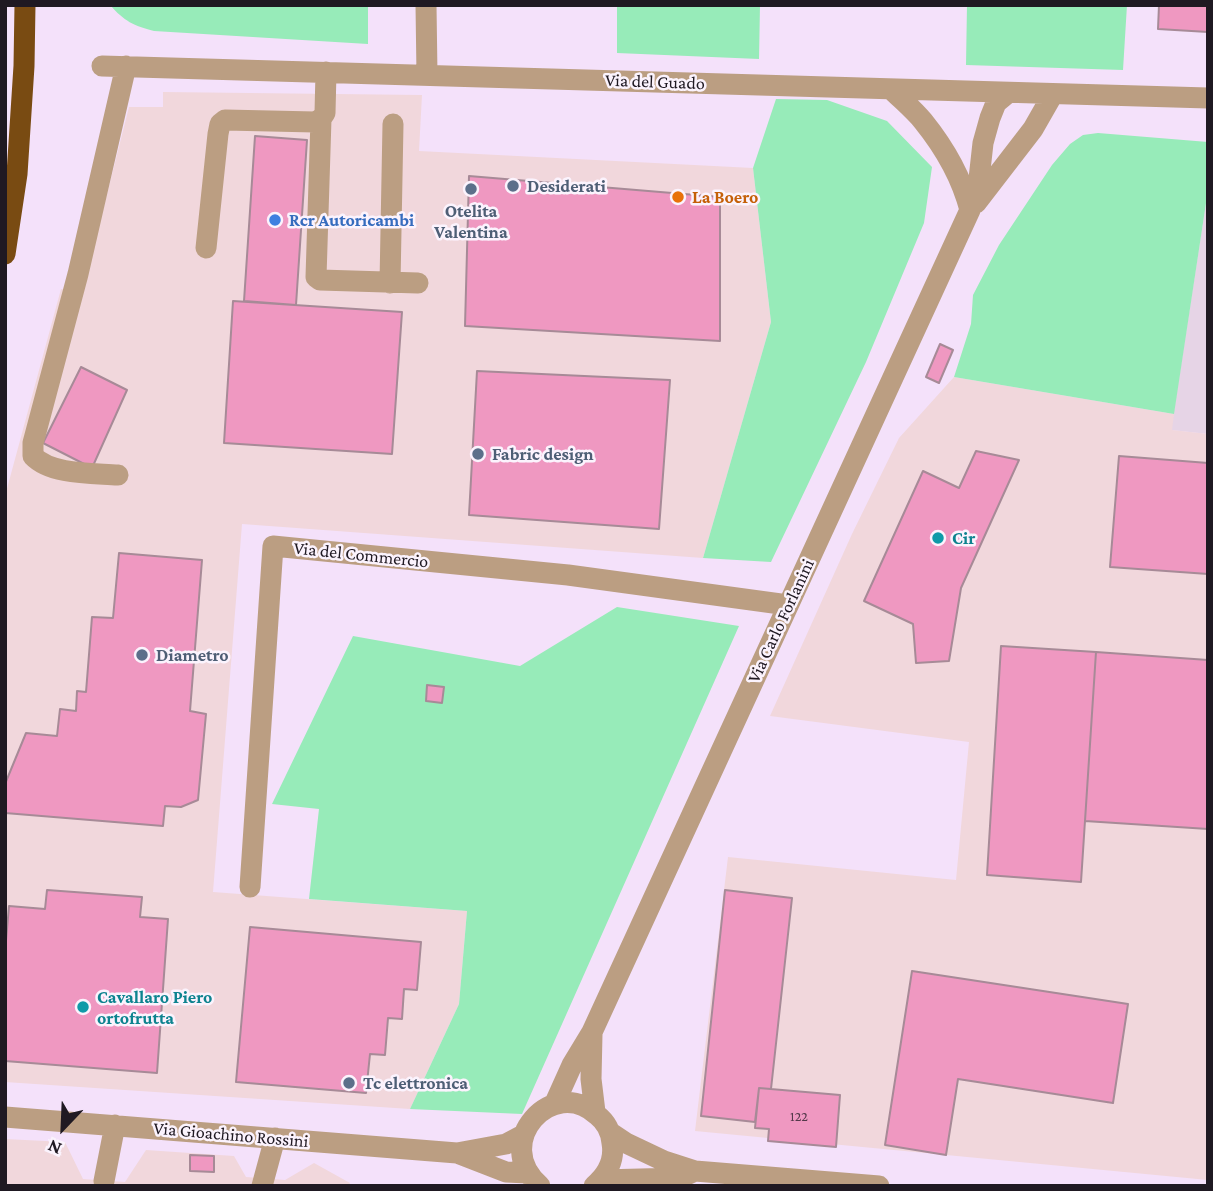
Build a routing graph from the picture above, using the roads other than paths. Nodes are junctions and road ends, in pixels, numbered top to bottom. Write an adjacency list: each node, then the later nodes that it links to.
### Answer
1 (25, 5): 15 (highway)
2 (426, 5): 6 (street)
3 (102, 66): 4 (street, Via del Guado)
4 (126, 66): 5 (street, Via del Guado); 18 (street)
5 (327, 72): 6 (street, Via del Guado); 11 (street)
6 (427, 75): 7 (street, Via del Guado)
7 (892, 90): 8 (street, Via del Guado); 13 (street)
8 (1008, 93): 9 (street, Via del Guado); 13 (street, Via Carlo Forlanini)
9 (1053, 94): 10 (street, Via del Guado); 13 (street, Via Carlo Forlanini)
10 (1208, 98)
11 (321, 119): 14 (street); 16 (street)
12 (393, 124): 16 (street)
13 (971, 210): 19 (street, Via Carlo Forlanini)
14 (206, 248)
15 (5, 254)
16 (390, 283): 17 (street)
17 (418, 283)
18 (118, 475)
19 (788, 606): 20 (street, Via del Commercio); 21 (street, Via Carlo Forlanini)
20 (250, 887)
21 (592, 1032): 22 (street, Via Carlo Forlanini); 23 (street, Via Carlo Forlanini)
22 (554, 1105): 23 (street); 27 (street)
23 (594, 1112): 26 (street)
24 (5, 1117): 25 (street, Via Gioachino Rossini)
25 (115, 1125): 28 (street, Via Gioachino Rossini); 31 (street)
26 (611, 1133): 30 (street); 33 (street)
27 (523, 1135): 29 (street, Via Gioachino Rossini); 32 (street)
28 (275, 1138): 29 (street, Via Gioachino Rossini); 34 (street)
29 (457, 1153): 32 (street, Via Gioachino Rossini)
30 (695, 1171): 33 (street); 35 (street)
31 (104, 1181)
32 (530, 1181)
33 (597, 1183)
34 (262, 1186)
35 (878, 1186)

